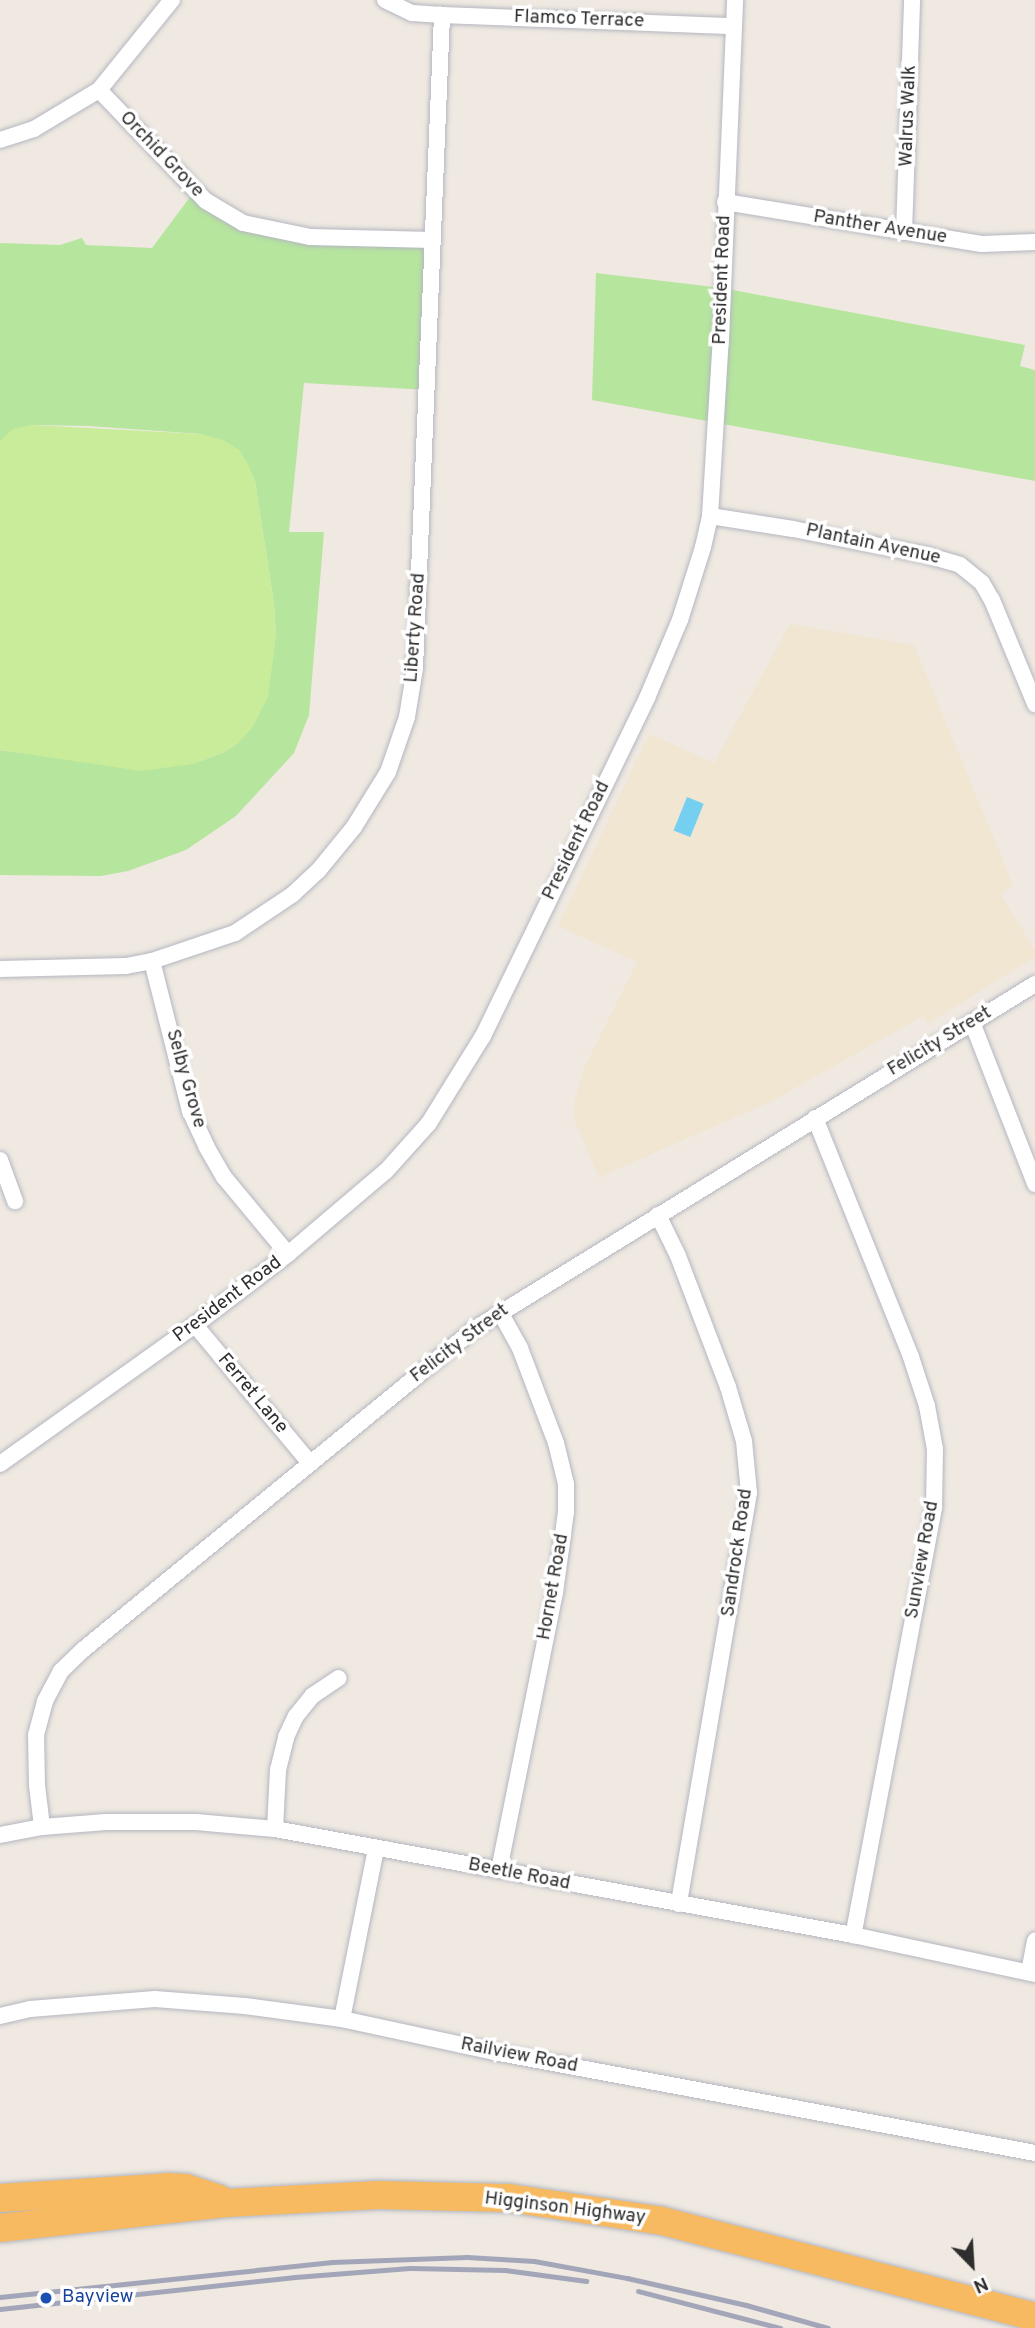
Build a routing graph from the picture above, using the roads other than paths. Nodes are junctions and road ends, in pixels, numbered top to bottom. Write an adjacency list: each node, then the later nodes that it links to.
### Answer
1 (172, 0): 7 (street)
2 (385, 0): 5 (street, Flamco Terrace)
3 (735, 0): 6 (street, President Road)
4 (912, 0): 10 (street, Walrus Walk)
5 (442, 15): 6 (street, Flamco Terrace); 11 (street, Liberty Road)
6 (734, 26): 9 (street, President Road)
7 (99, 90): 8 (street); 11 (street, Orchid Grove)
8 (0, 140)
9 (725, 202): 10 (street, Panther Avenue); 13 (street, President Road)
10 (904, 232): 12 (street, Panther Avenue)
11 (433, 240): 15 (street, Liberty Road)
12 (1035, 242)
13 (710, 516): 14 (street, Plantain Avenue); 24 (street, President Road)
14 (1035, 704)
15 (152, 961): 16 (street, Liberty Road); 24 (street, Selby Grove)
16 (0, 969)
17 (1035, 984): 18 (street, Felicity Street)
18 (972, 1022): 19 (street, Felicity Street); 21 (street)
19 (815, 1118): 23 (street, Felicity Street); 36 (street, Sunview Road)
20 (0, 1160): 22 (street)
21 (1035, 1184)
22 (15, 1201)
23 (658, 1214): 25 (street, Felicity Street); 35 (street, Sandrock Road)
24 (288, 1254): 26 (street, President Road)
25 (500, 1312): 27 (street, Felicity Street); 34 (street, Hornet Road)
26 (195, 1325): 27 (street, Ferret Lane); 28 (street, President Road)
27 (309, 1462): 30 (street, Felicity Street)
28 (0, 1464)
29 (339, 1678): 31 (street)
30 (42, 1827): 31 (street, Beetle Road); 32 (street, Beetle Road)
31 (275, 1829): 33 (street, Beetle Road)
32 (0, 1835)
33 (376, 1849): 34 (street, Beetle Road); 40 (street)
34 (499, 1870): 35 (street, Beetle Road)
35 (679, 1904): 36 (street, Beetle Road)
36 (853, 1935): 38 (street, Beetle Road)
37 (1035, 1941): 38 (street)
38 (1032, 1973)
39 (0, 2016): 40 (street, Railview Road)
40 (342, 2020): 41 (street, Railview Road)
41 (1035, 2153)
42 (0, 2198): 43 (highway)
43 (227, 2203): 44 (highway, Higginson Highway); 45 (highway, Higginson Highway)
44 (0, 2228)
45 (1035, 2317)

